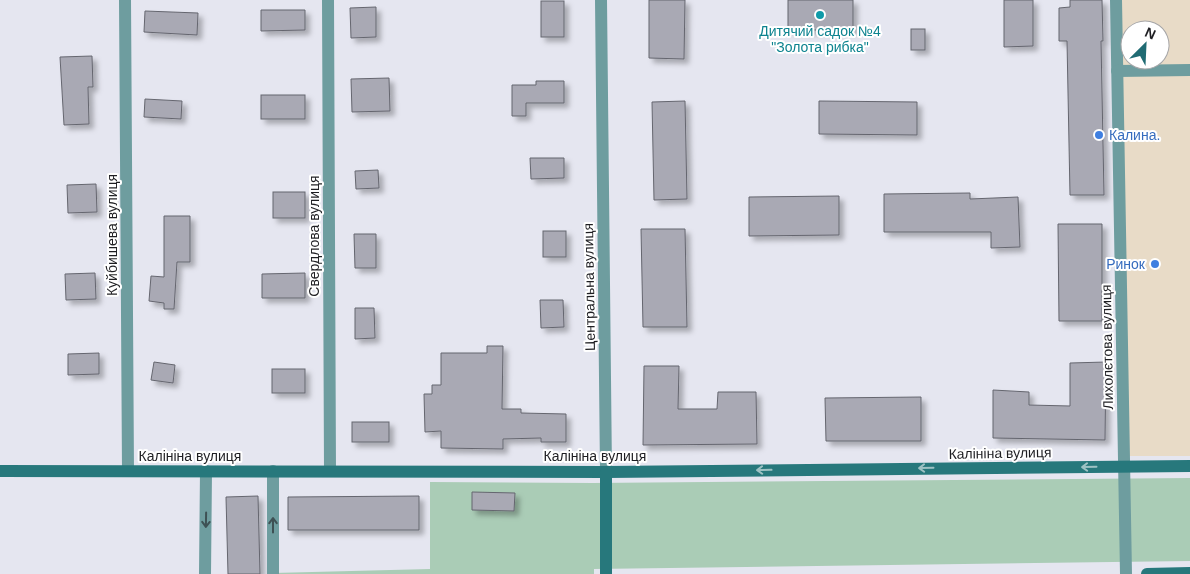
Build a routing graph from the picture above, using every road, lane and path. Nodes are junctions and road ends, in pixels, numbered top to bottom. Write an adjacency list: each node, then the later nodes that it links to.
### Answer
1 (125, 0): 10 (street, Куйбишева вулиця)
2 (328, 0): 13 (street, Свердлова вулиця)
3 (601, 0): 14 (street, Центральна вулиця)
4 (1116, 0): 6 (street, Лихолєтова вулиця)
5 (1190, 70): 6 (street)
6 (1117, 72): 7 (street, Лихолєтова вулиця)
7 (1125, 466): 8 (main road, Калініна вулиця); 14 (main road, Калініна вулиця, one-way to 14); 18 (street, Лихолєтова вулиця)
8 (1190, 466)
9 (0, 471): 10 (main road, Калініна вулиця)
10 (128, 471): 11 (main road, Калініна вулиця)
11 (206, 471): 12 (main road, Калініна вулиця); 15 (street, one-way to 15)
12 (274, 471): 13 (main road, Калініна вулиця); 16 (street, one-way to 12)
13 (330, 471): 14 (main road, Калініна вулиця)
14 (606, 472): 17 (main road, Центральна вулиця)
15 (205, 574)
16 (273, 574)
17 (606, 574)
18 (1126, 574)
19 (1147, 574): 20 (main road)
20 (1190, 574)

